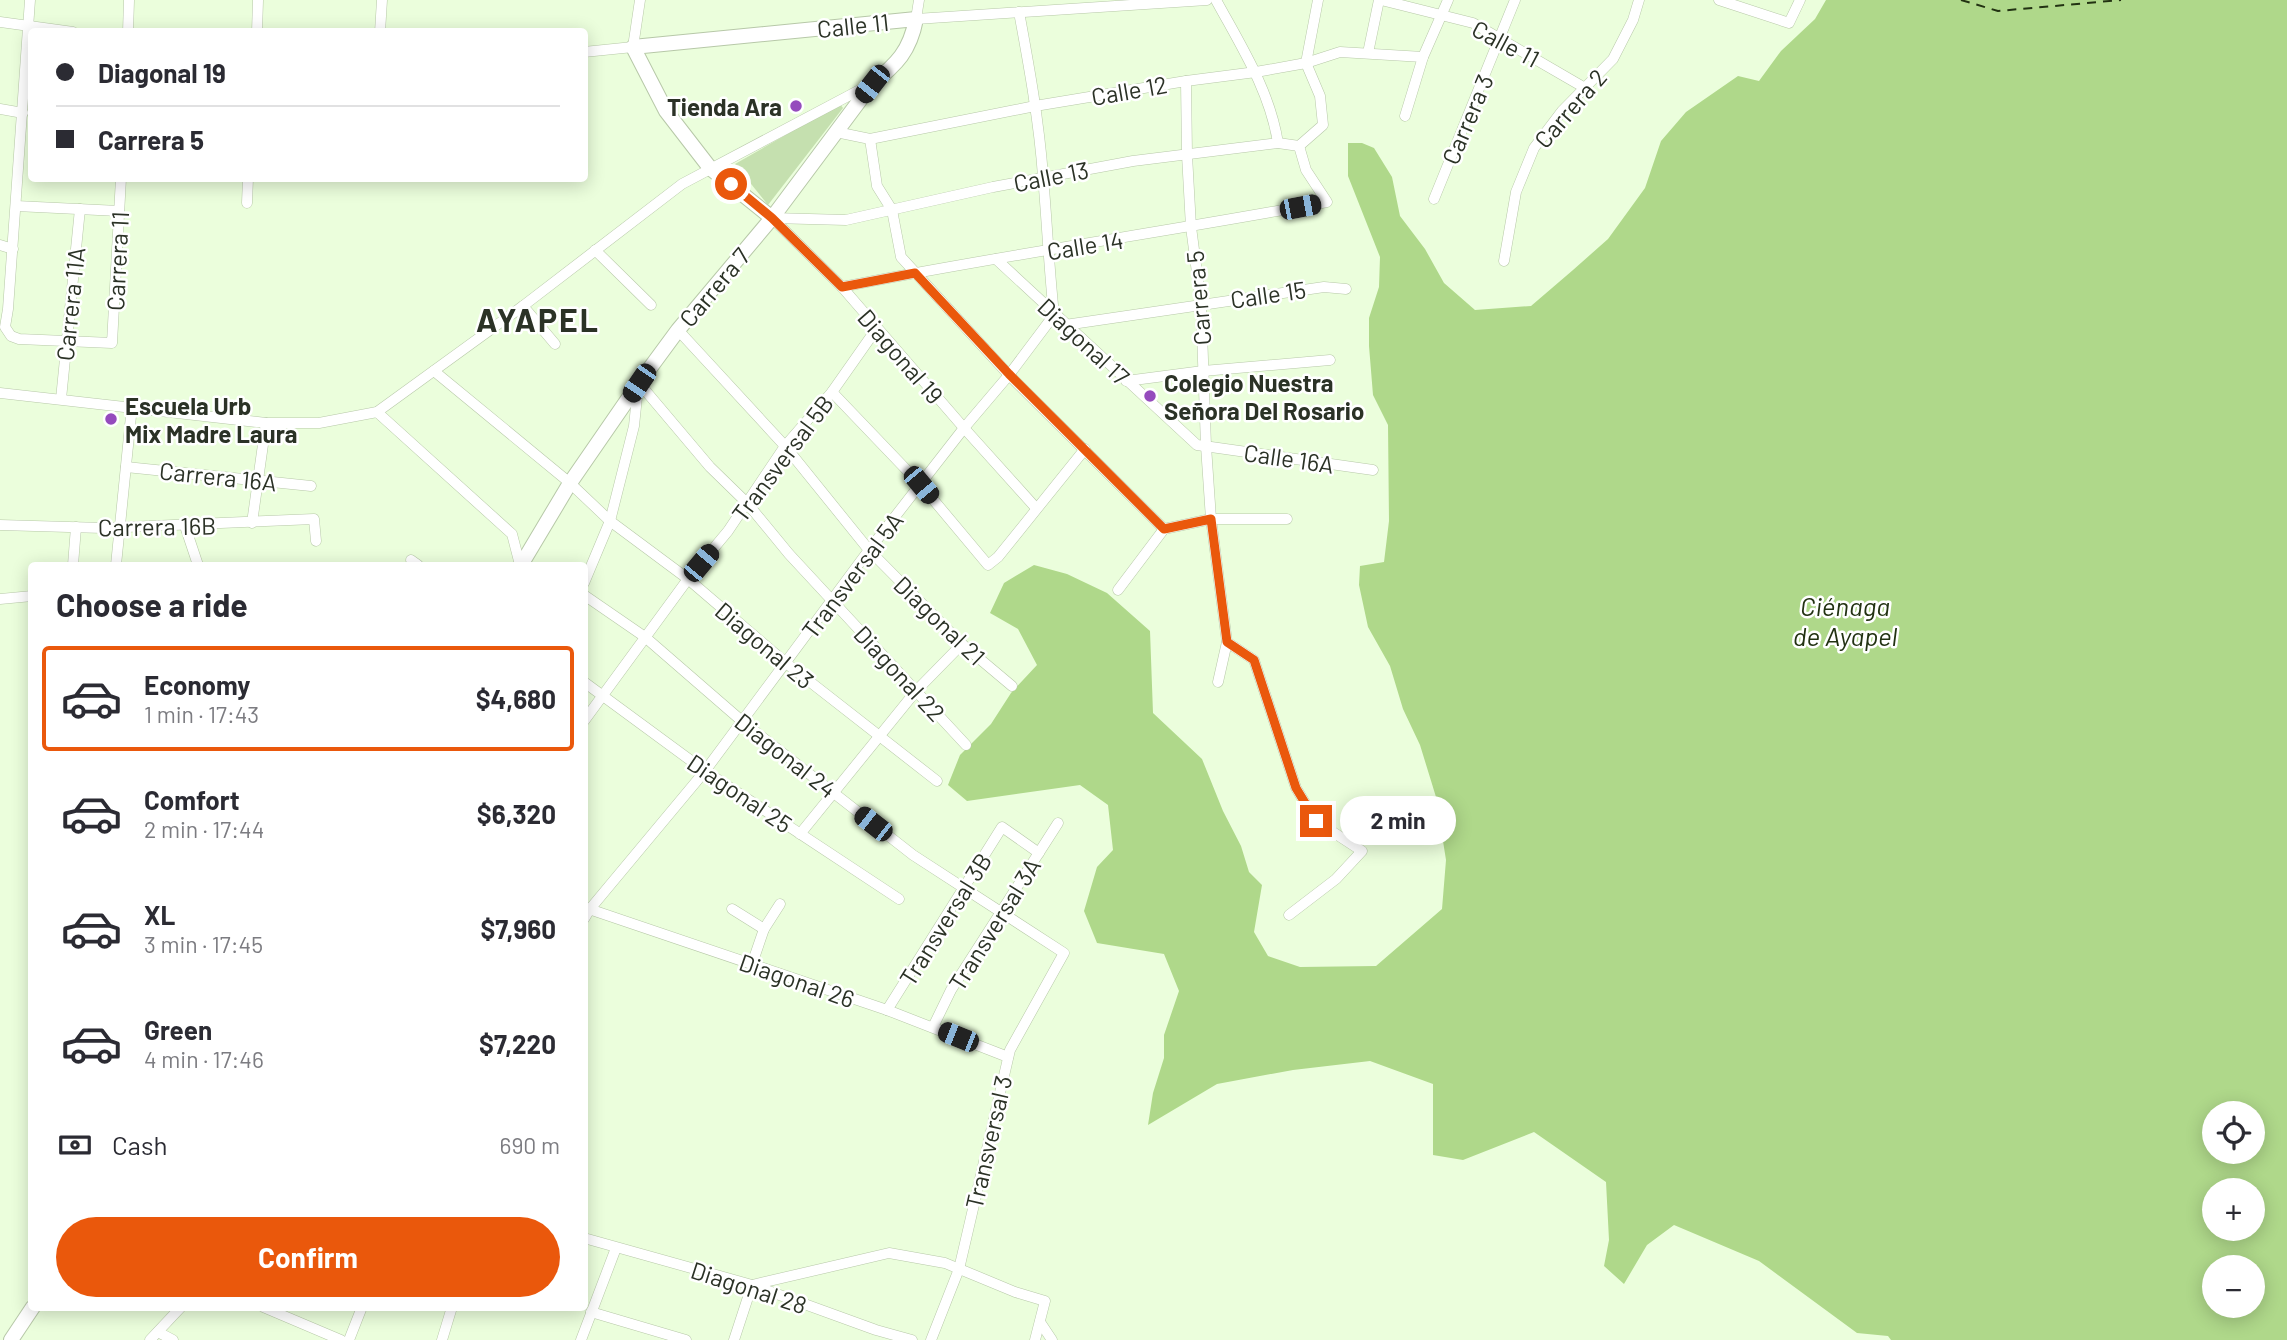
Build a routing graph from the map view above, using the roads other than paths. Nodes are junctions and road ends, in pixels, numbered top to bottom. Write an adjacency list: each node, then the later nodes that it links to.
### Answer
1 (30, 0): 22 (street)
2 (130, 0): 24 (street)
3 (258, 0): 25 (street)
4 (382, 0): 26 (street)
5 (640, 0): 28 (street)
6 (919, 0): 20 (street)
7 (1011, 0): 18 (street)
8 (1207, 0): 17 (street, Calle 11)
9 (1216, 0): 34 (street)
10 (1318, 0): 33 (street)
11 (1380, 0): 19 (street, Calle 11); 31 (street)
12 (1448, 0): 19 (street)
13 (1515, 0): 27 (street, Carrera 3)
14 (1639, 0): 37 (street, Carrera 2)
15 (1719, 0): 16 (street)
16 (1800, 0)
17 (1186, 1): 18 (street, Calle 11)
18 (1014, 12): 20 (street, Calle 11); 38 (street)
19 (1442, 15): 27 (street, Calle 11); 32 (street)
20 (916, 19): 28 (main road, Calle 11); 36 (main road, Carrera 7)
21 (0, 22): 22 (street)
22 (30, 26): 23 (street)
23 (44, 28)
24 (128, 28)
25 (257, 28)
26 (380, 28)
27 (1501, 38): 37 (street, Calle 11); 52 (street, Carrera 3)
28 (633, 47): 30 (street, Calle 11); 48 (main road, Diagonal 19)
29 (28, 51): 40 (street)
30 (588, 52)
31 (1368, 53): 32 (street, Calle 12); 33 (street, Calle 12)
32 (1423, 57): 41 (street)
33 (1306, 63): 34 (street, Calle 12); 46 (street)
34 (1256, 72): 35 (street, Calle 12); 45 (street)
35 (1186, 81): 38 (street, Calle 12); 47 (street, Carrera 5)
36 (872, 84): 43 (main road, Carrera 7); 48 (street)
37 (1585, 88): 65 (street, Carrera 2)
38 (1035, 106): 44 (street, Calle 12); 49 (street)
39 (0, 109): 40 (street)
40 (23, 113): 42 (street)
41 (1405, 116)
42 (27, 128): 54 (street)
43 (836, 132): 44 (street, Calle 12); 58 (main road, Carrera 7)
44 (870, 139): 56 (street)
45 (1278, 143): 46 (street, Calle 13); 47 (street, Calle 13)
46 (1299, 146): 59 (street, Calle 14)
47 (1187, 155): 49 (street, Calle 13); 59 (street, Carrera 5)
48 (710, 167): 58 (main road, Diagonal 19); 62 (street)
49 (1044, 178): 56 (street, Calle 13); 63 (street)
50 (121, 182): 57 (street, Carrera 11)
51 (248, 182): 53 (street)
52 (1434, 199)
53 (247, 203)
54 (16, 206): 55 (street); 61 (street)
55 (80, 209): 57 (street); 77 (street, Carrera 11A)
56 (892, 210): 58 (street, Calle 13); 66 (street)
57 (119, 211): 77 (street, Carrera 11)
58 (772, 218): 67 (street, Diagonal 19); 76 (main road, Carrera 7)
59 (1191, 227): 63 (street, Calle 14); 69 (street, Carrera 5)
60 (0, 245): 61 (street)
61 (13, 249): 72 (street)
62 (595, 250): 70 (street); 71 (street)
63 (1047, 251): 64 (street, Calle 14); 73 (street)
64 (996, 258): 66 (street, Calle 14); 73 (street, Diagonal 17)
65 (1504, 261)
66 (915, 273): 67 (street, Calle 14); 82 (street)
67 (842, 287): 75 (street, Diagonal 19)
68 (1346, 289): 69 (street, Calle 15)
69 (1201, 303): 74 (street, Calle 15); 81 (street, Carrera 5)
70 (651, 305)
71 (523, 306): 78 (street); 80 (street)
72 (4, 307): 77 (street)
73 (1054, 315): 74 (street, Diagonal 17); 82 (street, Transversal 5A)
74 (1065, 325): 83 (street, Diagonal 17)
75 (877, 328): 85 (street, Transversal 5B); 91 (street, Diagonal 19)
76 (678, 330): 84 (main road, Carrera 7); 92 (street, Diagonal 21)
77 (67, 341): 87 (street, Carrera 11A)
78 (555, 344)
79 (1330, 360): 81 (street)
80 (434, 371): 89 (street); 98 (street, Diagonal 23)
81 (1203, 371): 83 (street); 93 (street, Carrera 5)
82 (1009, 374): 91 (street, Transversal 5A); 94 (street)
83 (1126, 380): 93 (street, Diagonal 17)
84 (639, 383): 98 (main road, Carrera 7); 101 (street, Diagonal 22); 105 (street)
85 (832, 392): 92 (street, Transversal 5B); 99 (street)
86 (0, 393): 87 (street)
87 (61, 399): 88 (street)
88 (132, 406): 90 (street); 95 (street)
89 (377, 412): 90 (street); 117 (street)
90 (266, 423): 97 (street)
91 (964, 429): 99 (street, Transversal 5A); 102 (street, Diagonal 19)
92 (786, 446): 101 (street, Transversal 5B); 113 (street, Diagonal 21)
93 (1206, 446): 96 (street, Calle 16A); 103 (street, Carrera 5)
94 (1085, 449): 102 (street); 111 (street)
95 (126, 467): 97 (street, Carrera 16A); 110 (street)
96 (1373, 470)
97 (258, 480): 100 (street, Carrera 16A); 106 (street)
98 (570, 483): 105 (street, Diagonal 23); 118 (main road, Carrera 7)
99 (921, 485): 102 (street); 113 (street, Transversal 5A)
100 (311, 486)
101 (747, 503): 120 (street, Transversal 5B); 125 (street, Diagonal 22)
102 (1036, 508)
103 (1211, 519): 104 (street); 111 (street); 127 (street, Carrera 5)
104 (1287, 519)
105 (610, 521): 119 (street); 120 (street, Diagonal 23)
106 (251, 523): 108 (street, Carrera 16B); 112 (street, Carrera 16B)
107 (0, 524): 109 (street, Carrera 16B)
108 (185, 526): 110 (street, Carrera 16B); 116 (street)
109 (76, 527): 110 (street, Carrera 16B); 114 (street)
110 (120, 527): 115 (street)
111 (1164, 529): 121 (street)
112 (316, 541)
113 (869, 550): 125 (street, Transversal 5A); 128 (street, Diagonal 21)
114 (73, 562)
115 (116, 562)
116 (197, 562)
117 (520, 562)
118 (523, 562)
119 (588, 573)
120 (688, 579): 126 (street, Transversal 5B); 129 (street, Diagonal 23)
121 (1118, 590)
122 (28, 596): 124 (street)
123 (588, 598): 126 (street, Diagonal 24)
124 (0, 599)
125 (832, 600): 129 (street, Transversal 5A); 133 (street, Diagonal 22)
126 (645, 637): 134 (street, Transversal 5B); 136 (street, Diagonal 24)
127 (1227, 642): 130 (street, Carrera 5); 152 (street)
128 (962, 644): 132 (street, Diagonal 21); 133 (street)
129 (786, 663): 136 (street, Transversal 5A); 137 (street, Diagonal 23)
130 (1218, 682)
131 (588, 685): 134 (street, Diagonal 25)
132 (1012, 687)
133 (916, 691): 137 (street); 138 (street, Diagonal 22)
134 (604, 696): 135 (street, Transversal 5B); 139 (street, Diagonal 25)
135 (588, 716)
136 (743, 722): 139 (street, Transversal 5A); 141 (street, Diagonal 24)
137 (878, 737): 140 (street, Diagonal 23); 141 (street)
138 (966, 745)
139 (705, 771): 143 (street, Diagonal 25); 148 (street, Transversal 5A)
140 (937, 781)
141 (833, 793): 143 (street); 145 (street, Diagonal 24)
142 (1058, 822): 144 (street, Transversal 3A)
143 (800, 834): 146 (street, Diagonal 25)
144 (1039, 853): 145 (street, Transversal 3B); 151 (street, Transversal 3A)
145 (965, 888): 151 (street, Diagonal 24); 156 (street, Transversal 3B)
146 (899, 899)
147 (780, 904): 153 (street)
148 (588, 907)
149 (588, 908): 155 (street, Diagonal 26)
150 (732, 909): 153 (street)
151 (1000, 910): 154 (street, Diagonal 24); 157 (street, Transversal 3A)
152 (1289, 915)
153 (764, 929): 155 (street)
154 (1064, 953): 158 (street, Transversal 3)
155 (752, 964): 156 (street, Diagonal 26)
156 (887, 1010): 157 (street, Diagonal 26)
157 (933, 1027): 158 (street, Diagonal 26)
158 (1008, 1057): 161 (street, Transversal 3)
159 (588, 1239): 160 (street, Diagonal 28)
160 (616, 1248): 162 (street, Diagonal 28); 168 (street)
161 (959, 1269): 162 (street); 169 (street); 180 (street, Transversal 3)
162 (752, 1285): 178 (street); 179 (street, Diagonal 28)
163 (30, 1311): 171 (main road)
164 (177, 1311): 170 (street)
165 (272, 1311): 173 (street)
166 (360, 1311): 174 (street)
167 (451, 1311): 175 (street)
168 (591, 1312): 176 (street); 177 (street)
169 (1040, 1322): 181 (street); 182 (street)
170 (154, 1336): 172 (street)
171 (11, 1340)
172 (173, 1340)
173 (341, 1340)
174 (349, 1340)
175 (442, 1340)
176 (581, 1340)
177 (686, 1340)
178 (734, 1340)
179 (912, 1340)
180 (931, 1340)
181 (1035, 1340)
182 (1052, 1340)

